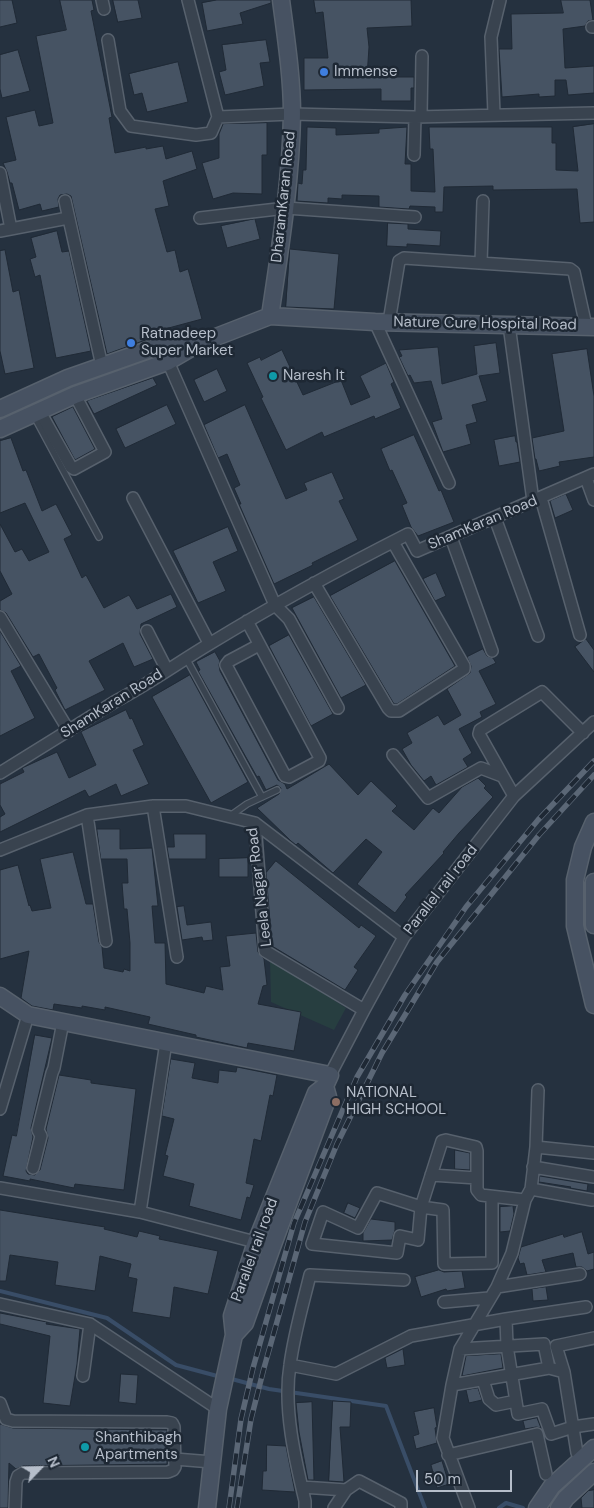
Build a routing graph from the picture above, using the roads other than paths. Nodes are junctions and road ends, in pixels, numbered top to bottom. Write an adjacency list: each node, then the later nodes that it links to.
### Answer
1 (188, 0): 9 (street)
2 (281, 0): 7 (street, DharamKaran Road)
3 (500, 0): 8 (street)
4 (108, 40): 9 (street)
5 (422, 56): 10 (street)
6 (594, 113): 8 (street)
7 (292, 114): 9 (street); 10 (street); 15 (street, DharamKaran Road)
8 (494, 114): 10 (street)
9 (218, 117)
10 (418, 117): 11 (street)
11 (414, 155)
12 (0, 173): 19 (street)
13 (482, 201): 20 (street)
14 (64, 202): 17 (street)
15 (286, 208): 16 (street); 18 (street); 21 (street, DharamKaran Road)
16 (415, 217)
17 (68, 218): 19 (street); 28 (street)
18 (200, 218)
19 (6, 230)
20 (481, 263): 22 (street); 24 (street)
21 (270, 316): 22 (street, Nature Cure Hospital Road); 25 (street)
22 (382, 322): 23 (street, Nature Cure Hospital Road); 34 (street)
23 (509, 325): 24 (street, Nature Cure Hospital Road); 36 (street)
24 (590, 327)
25 (198, 344): 26 (street); 27 (street)
26 (162, 346): 27 (street); 28 (street)
27 (167, 362): 29 (street); 43 (street)
28 (102, 366): 30 (street)
29 (75, 395): 31 (street); 31 (street)
30 (0, 409)
31 (37, 413): 32 (street); 39 (lane)
32 (0, 429)
33 (590, 476): 36 (street, ShamKaran Road); 37 (street)
34 (449, 483)
35 (133, 498): 49 (street)
36 (537, 499): 38 (street, ShamKaran Road); 47 (street)
37 (594, 500)
38 (495, 518): 40 (street, ShamKaran Road); 48 (street)
39 (100, 537)
40 (451, 537): 41 (street, ShamKaran Road); 51 (street)
41 (393, 542): 42 (street, ShamKaran Road); 42 (street)
42 (314, 583): 43 (street, ShamKaran Road)
43 (275, 604): 45 (street, ShamKaran Road); 54 (street)
44 (0, 617): 56 (street)
45 (247, 622): 49 (street, ShamKaran Road); 50 (street)
46 (147, 630): 53 (street)
47 (580, 635)
48 (538, 636)
49 (209, 643): 52 (street, ShamKaran Road)
50 (259, 645): 50 (street)
51 (492, 651)
52 (186, 658): 53 (street, ShamKaran Road); 63 (lane)
53 (167, 670): 56 (street, ShamKaran Road)
54 (338, 708)
55 (594, 722): 57 (street, Parallel rail road)
56 (69, 731): 59 (street, ShamKaran Road)
57 (583, 733): 60 (street); 62 (street, Parallel rail road)
58 (393, 755): 60 (street)
59 (0, 773)
60 (502, 776): 62 (street)
61 (277, 790): 63 (lane)
62 (514, 796): 72 (street, Parallel rail road)
63 (262, 797): 66 (lane)
64 (153, 806): 65 (street, Leela Nagar Road); 66 (street, Leela Nagar Road); 74 (street)
65 (87, 815): 69 (street, Leela Nagar Road); 73 (street)
66 (230, 816): 68 (street, Leela Nagar Road)
67 (594, 822): 75 (street)
68 (255, 823): 72 (street); 78 (street, Leela Nagar Road)
69 (0, 850)
70 (594, 882): 71 (street)
71 (594, 925)
72 (404, 937): 78 (street, Parallel rail road)
73 (106, 941)
74 (177, 957)
75 (589, 959): 77 (street)
76 (0, 996): 79 (street)
77 (594, 1004)
78 (364, 1010): 82 (street, Parallel rail road)
79 (28, 1015): 80 (street); 84 (street)
80 (63, 1022): 81 (street); 88 (street)
81 (166, 1042): 82 (street); 98 (street)
82 (328, 1081): 99 (street, Parallel rail road)
83 (538, 1090): 85 (street)
84 (0, 1108)
85 (536, 1146): 86 (street); 87 (street)
86 (594, 1153)
87 (533, 1167): 90 (street); 93 (street)
88 (33, 1168)
89 (431, 1175): 91 (street); 91 (street); 97 (street)
90 (594, 1176)
91 (477, 1178): 94 (street)
92 (0, 1188): 98 (street)
93 (531, 1189): 95 (street); 96 (street)
94 (492, 1198): 95 (street); 97 (street)
95 (525, 1200): 102 (street)
96 (592, 1200)
97 (421, 1207): 97 (street)
98 (140, 1212): 99 (street)
99 (264, 1244): 122 (street, Parallel rail road)
100 (580, 1274): 102 (street)
101 (404, 1280): 113 (street)
102 (497, 1287): 103 (street)
103 (489, 1298): 104 (street); 109 (street)
104 (444, 1302)
105 (0, 1304): 108 (street)
106 (586, 1307): 107 (street)
107 (506, 1319): 109 (street); 111 (street)
108 (90, 1324): 117 (street); 122 (street)
109 (474, 1326): 112 (street); 113 (street)
110 (594, 1338): 115 (street)
111 (507, 1346): 112 (street); 114 (street); 116 (street)
112 (460, 1349): 119 (street)
113 (290, 1365): 132 (street)
114 (549, 1368): 115 (street); 116 (street)
115 (564, 1372): 124 (street)
116 (512, 1375): 118 (street); 120 (street)
117 (82, 1376)
118 (483, 1380): 119 (street); 120 (street)
119 (452, 1384): 127 (street)
120 (516, 1401): 124 (street)
121 (0, 1403): 128 (street)
122 (218, 1409): 129 (street, Parallel rail road)
123 (594, 1424): 124 (street)
124 (573, 1427): 126 (street)
125 (594, 1448): 140 (street)
126 (577, 1453)
127 (448, 1455): 131 (street); 134 (street)
128 (175, 1459): 129 (street); 135 (street)
129 (212, 1462): 136 (street, Parallel rail road)
130 (594, 1472): 141 (street)
131 (546, 1474)
132 (302, 1487): 133 (street); 137 (street)
133 (346, 1490): 138 (street); 139 (street)
134 (469, 1506)
135 (15, 1508)
136 (206, 1508)
137 (305, 1508)
138 (334, 1508)
139 (401, 1508)
140 (537, 1508)
141 (559, 1508)

